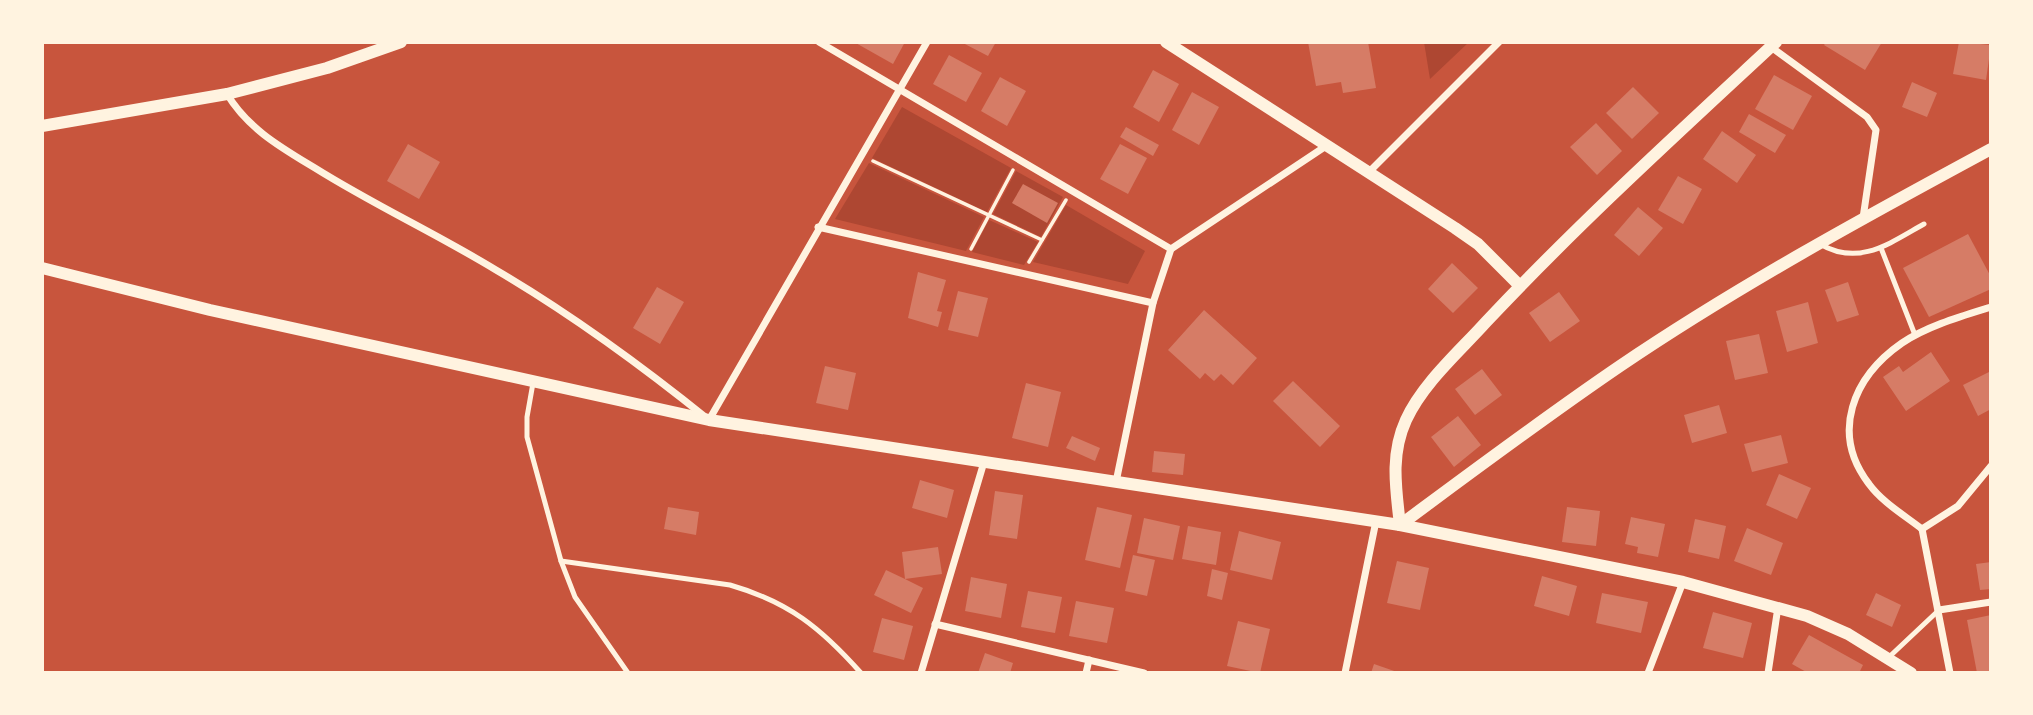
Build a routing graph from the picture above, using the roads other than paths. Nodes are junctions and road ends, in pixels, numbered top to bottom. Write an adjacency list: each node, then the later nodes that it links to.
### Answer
1 (401, 42): 8 (street)
2 (819, 42): 7 (street)
3 (927, 42): 7 (street)
4 (1499, 42): 12 (street)
5 (1168, 43): 10 (street)
6 (1773, 44): 13 (street); 20 (street)
7 (900, 90): 15 (street); 18 (street)
8 (227, 94): 9 (street); 25 (street)
9 (42, 126)
10 (1326, 146): 12 (street); 18 (street)
11 (1991, 149): 13 (street)
12 (1368, 174): 20 (street)
13 (1863, 219): 16 (street)
14 (1924, 224): 17 (lane)
15 (818, 227): 21 (street); 25 (street)
16 (1820, 244): 17 (lane); 30 (street)
17 (1881, 248): 23 (lane)
18 (1171, 249): 21 (street)
19 (42, 268): 24 (street)
20 (1520, 286): 30 (street)
21 (1153, 303): 28 (street)
22 (1990, 309): 23 (street)
23 (1916, 335): 31 (street)
24 (533, 383): 25 (street); 32 (lane)
25 (709, 419): 26 (street)
26 (984, 462): 28 (street); 37 (street)
27 (1991, 466): 31 (street)
28 (1116, 482): 29 (street)
29 (1376, 521): 30 (street); 45 (street)
30 (1400, 525): 33 (street)
31 (1922, 529): 36 (street)
32 (561, 561): 40 (lane); 41 (lane)
33 (1683, 582): 35 (street); 46 (street)
34 (1991, 602): 36 (street)
35 (1778, 606): 38 (street); 47 (street)
36 (1939, 610): 38 (lane); 49 (street)
37 (934, 624): 39 (street); 42 (street)
38 (1888, 658): 48 (street)
39 (1089, 660): 43 (street); 44 (street)
40 (628, 673)
41 (861, 673)
42 (920, 673)
43 (1086, 673)
44 (1144, 673)
45 (1345, 673)
46 (1648, 673)
47 (1768, 673)
48 (1911, 673)
49 (1950, 673)

